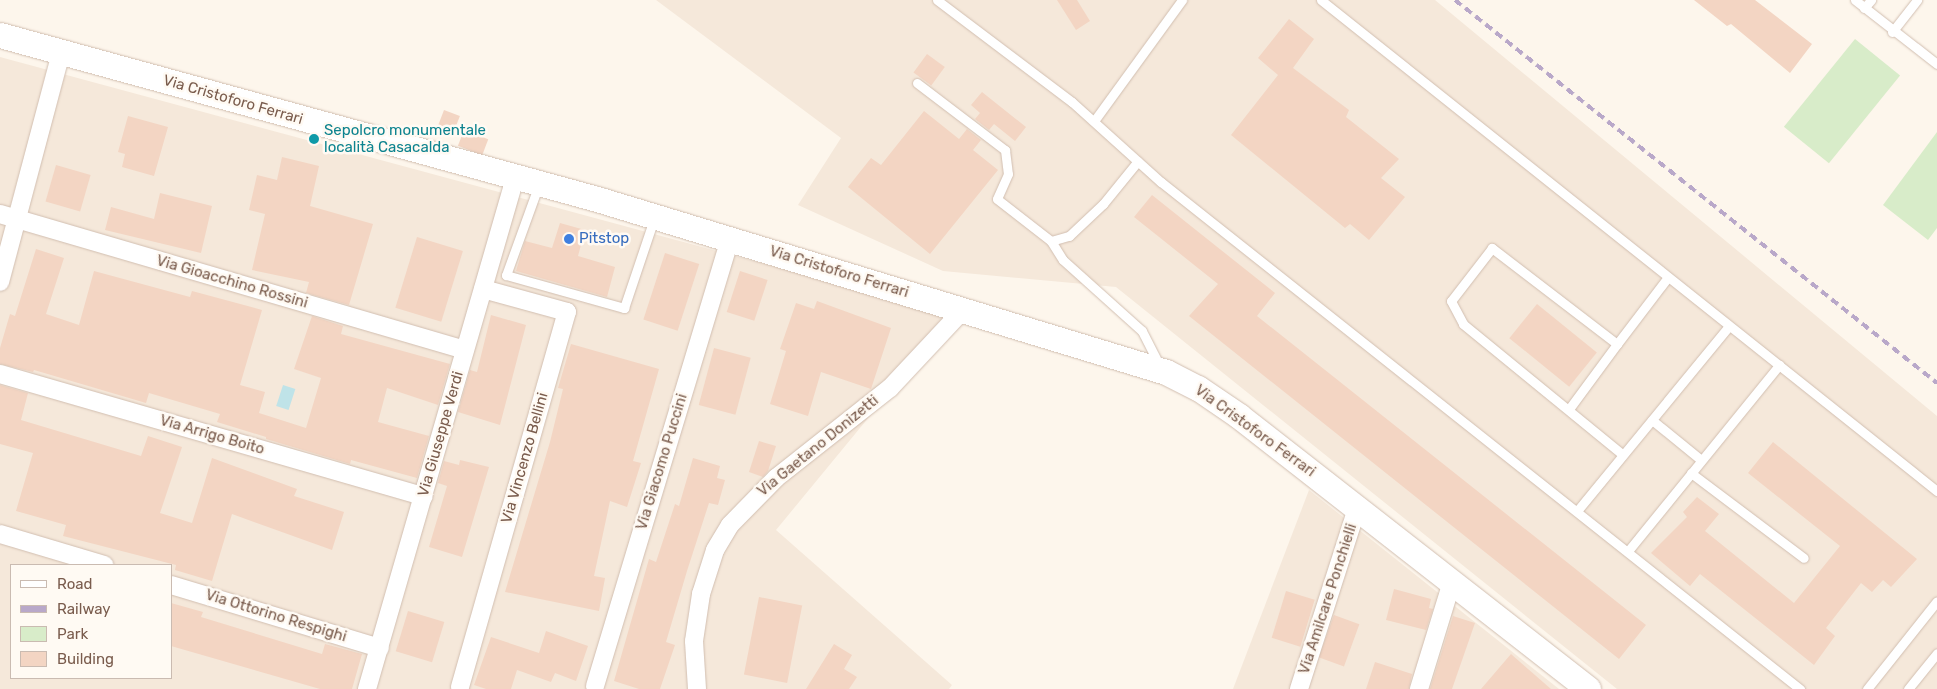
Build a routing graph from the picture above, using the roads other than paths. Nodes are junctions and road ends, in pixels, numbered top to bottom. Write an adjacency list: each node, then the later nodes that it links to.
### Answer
1 (937, 0): 13 (lane)
2 (1182, 0): 13 (lane)
3 (1321, 0): 22 (lane)
4 (1855, 0): 7 (lane)
5 (1871, 0): 7 (lane)
6 (1917, 0): 8 (lane)
7 (1864, 8): 8 (lane)
8 (1892, 32): 11 (lane)
9 (0, 35): 10 (main road, Via Cristoforo Ferrari)
10 (61, 52): 15 (main road, Via Cristoforo Ferrari); 19 (street)
11 (1937, 64)
12 (917, 83): 21 (lane)
13 (1094, 121): 14 (lane)
14 (1138, 161): 21 (lane); 40 (lane)
15 (515, 178): 16 (main road, Via Cristoforo Ferrari); 24 (street, Via Giuseppe Verdi)
16 (539, 183): 18 (main road, Via Cristoforo Ferrari); 18 (lane)
17 (0, 214): 19 (street, Via Gioacchino Rossini)
18 (654, 217): 20 (main road, Via Cristoforo Ferrari)
19 (17, 219): 23 (street); 28 (street, Via Gioacchino Rossini)
20 (730, 238): 25 (main road, Via Cristoforo Ferrari); 50 (street, Via Giacomo Puccini)
21 (1051, 241): 30 (lane)
22 (1668, 277): 26 (lane); 27 (lane)
23 (0, 282)
24 (482, 289): 28 (street, Via Giuseppe Verdi); 51 (street, Via Vincenzo Bellini)
25 (963, 310): 30 (main road, Via Cristoforo Ferrari); 53 (street, Via Gaetano Donizetti)
26 (1729, 326): 29 (lane); 33 (lane)
27 (1617, 344): 32 (lane); 32 (lane)
28 (465, 350): 38 (street, Via Giuseppe Verdi)
29 (1779, 365): 35 (lane); 37 (lane)
30 (1162, 370): 39 (main road, Via Cristoforo Ferrari)
31 (0, 374): 38 (street, Via Arrigo Boito)
32 (1569, 408): 34 (lane)
33 (1652, 420): 34 (lane); 35 (lane)
34 (1622, 454): 40 (lane)
35 (1701, 460): 36 (lane)
36 (1691, 473): 42 (lane); 43 (lane)
37 (1937, 491)
38 (424, 496): 48 (street, Via Giuseppe Verdi)
39 (1357, 508): 45 (main road, Via Cristoforo Ferrari); 54 (street, Via Amilcare Ponchielli)
40 (1577, 512): 42 (lane)
41 (0, 534): 44 (street)
42 (1628, 551): 57 (lane)
43 (1804, 558)
44 (101, 564)
45 (1452, 582): 55 (street); 56 (main road, Via Cristoforo Ferrari)
46 (172, 585): 48 (street, Via Ottorino Respighi)
47 (1937, 601): 58 (lane)
48 (380, 648): 52 (street, Via Giuseppe Verdi)
49 (1937, 653): 59 (lane)
50 (594, 686)
51 (460, 687)
52 (367, 689)
53 (697, 689)
54 (1299, 689)
55 (1419, 689)
56 (1588, 689)
57 (1800, 689)
58 (1867, 689)
59 (1908, 689)

